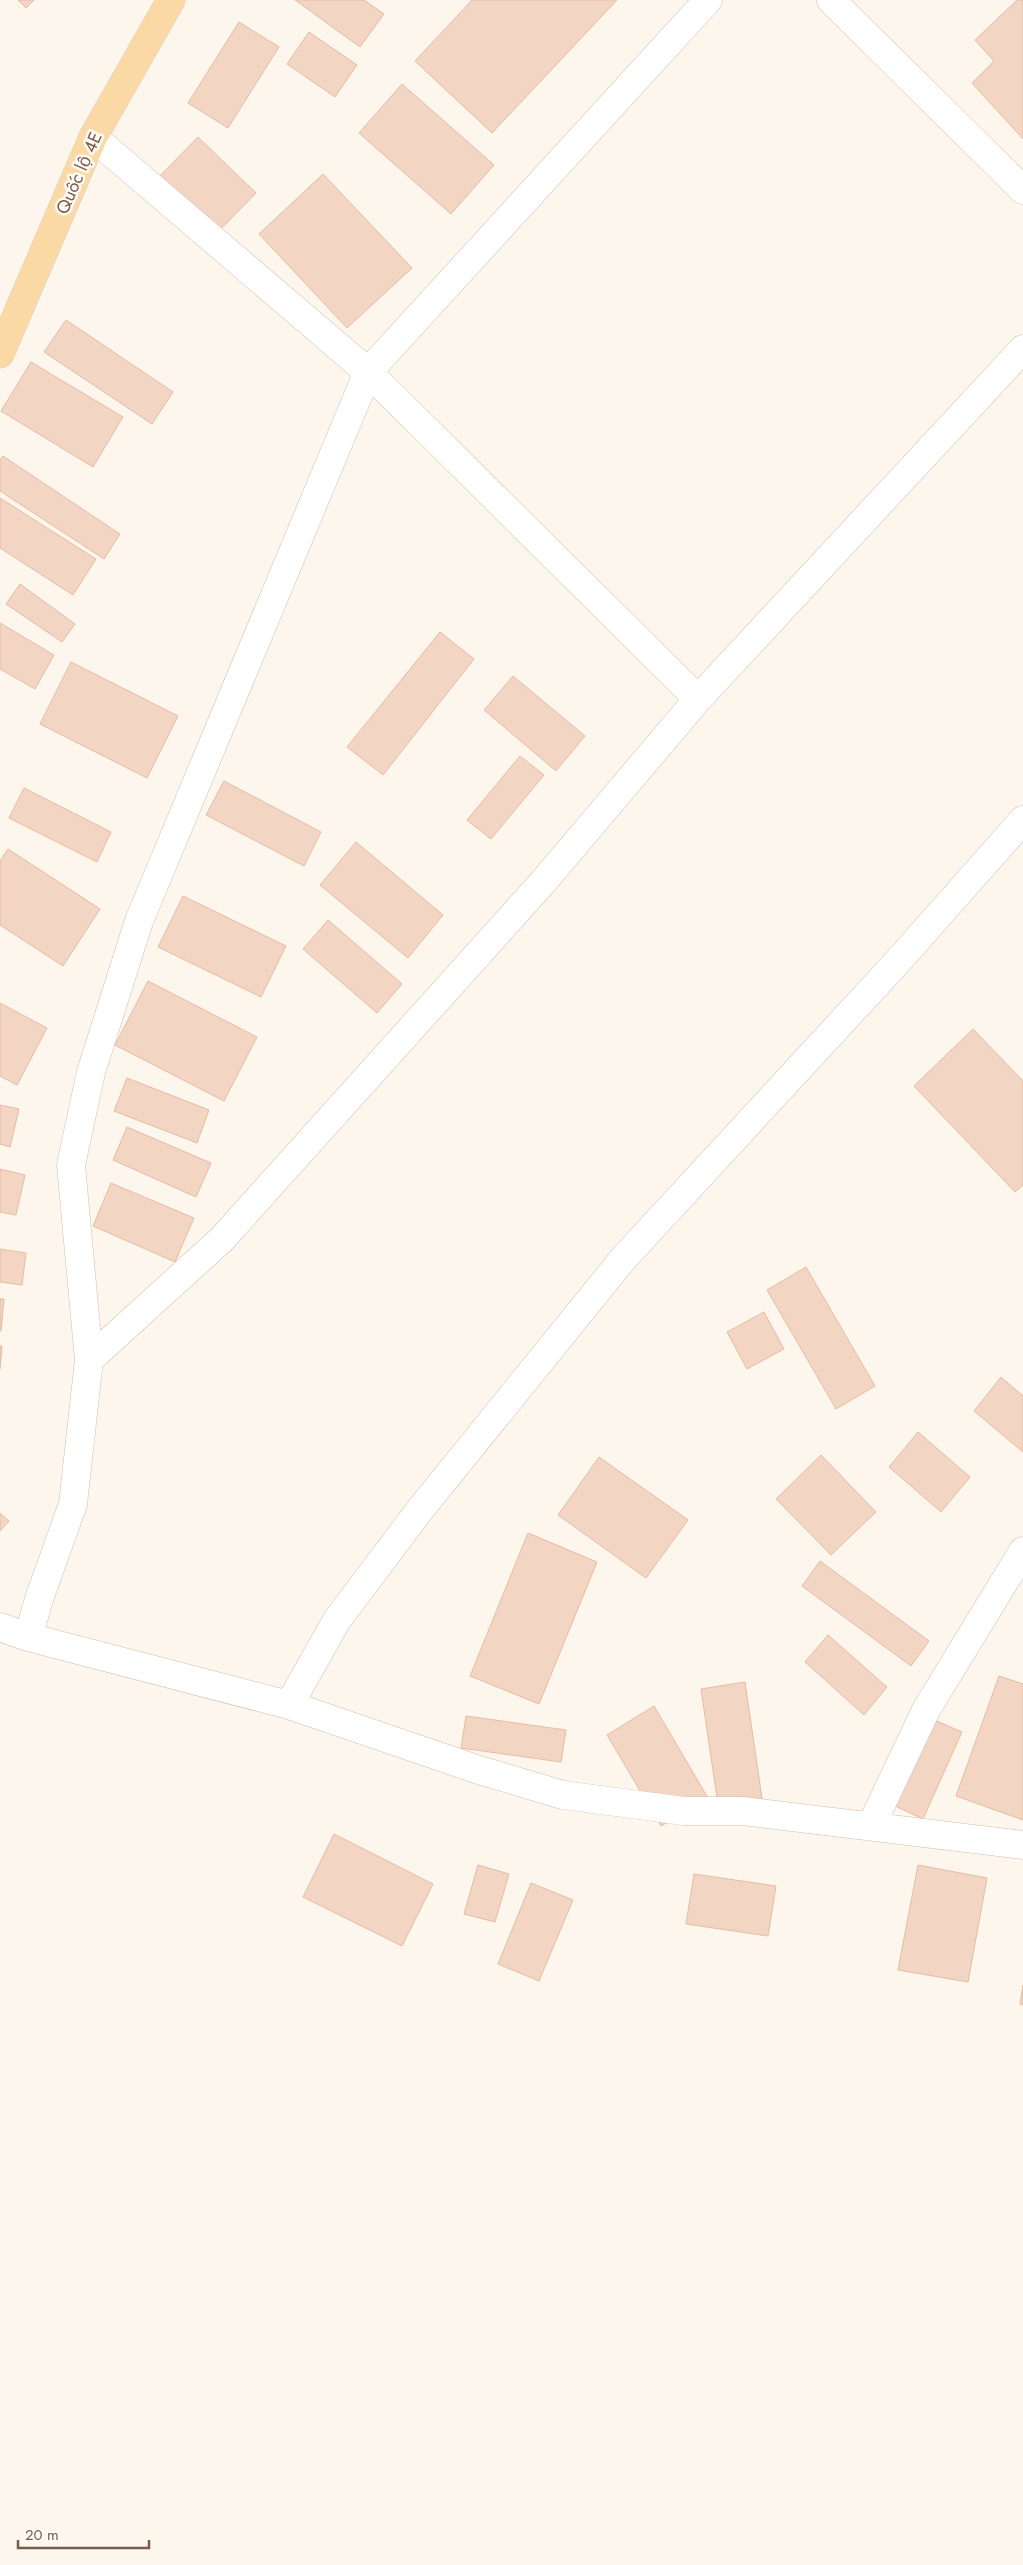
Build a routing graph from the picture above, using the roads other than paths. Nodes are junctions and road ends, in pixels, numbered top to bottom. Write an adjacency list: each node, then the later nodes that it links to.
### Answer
1 (171, 0): 4 (main road, Quốc lộ 4E)
2 (708, 0): 8 (street)
3 (831, 0): 5 (street)
4 (93, 138): 7 (main road, Quốc lộ 4E); 8 (street)
5 (1023, 190)
6 (1023, 348): 9 (street)
7 (0, 354)
8 (368, 372): 9 (street); 11 (street)
9 (698, 699): 11 (street)
10 (1023, 820): 15 (street)
11 (89, 1360): 14 (street)
12 (1023, 1551): 16 (street)
13 (0, 1628): 14 (street)
14 (28, 1637): 15 (street)
15 (289, 1705): 16 (street)
16 (871, 1826): 17 (street)
17 (1023, 1845)

